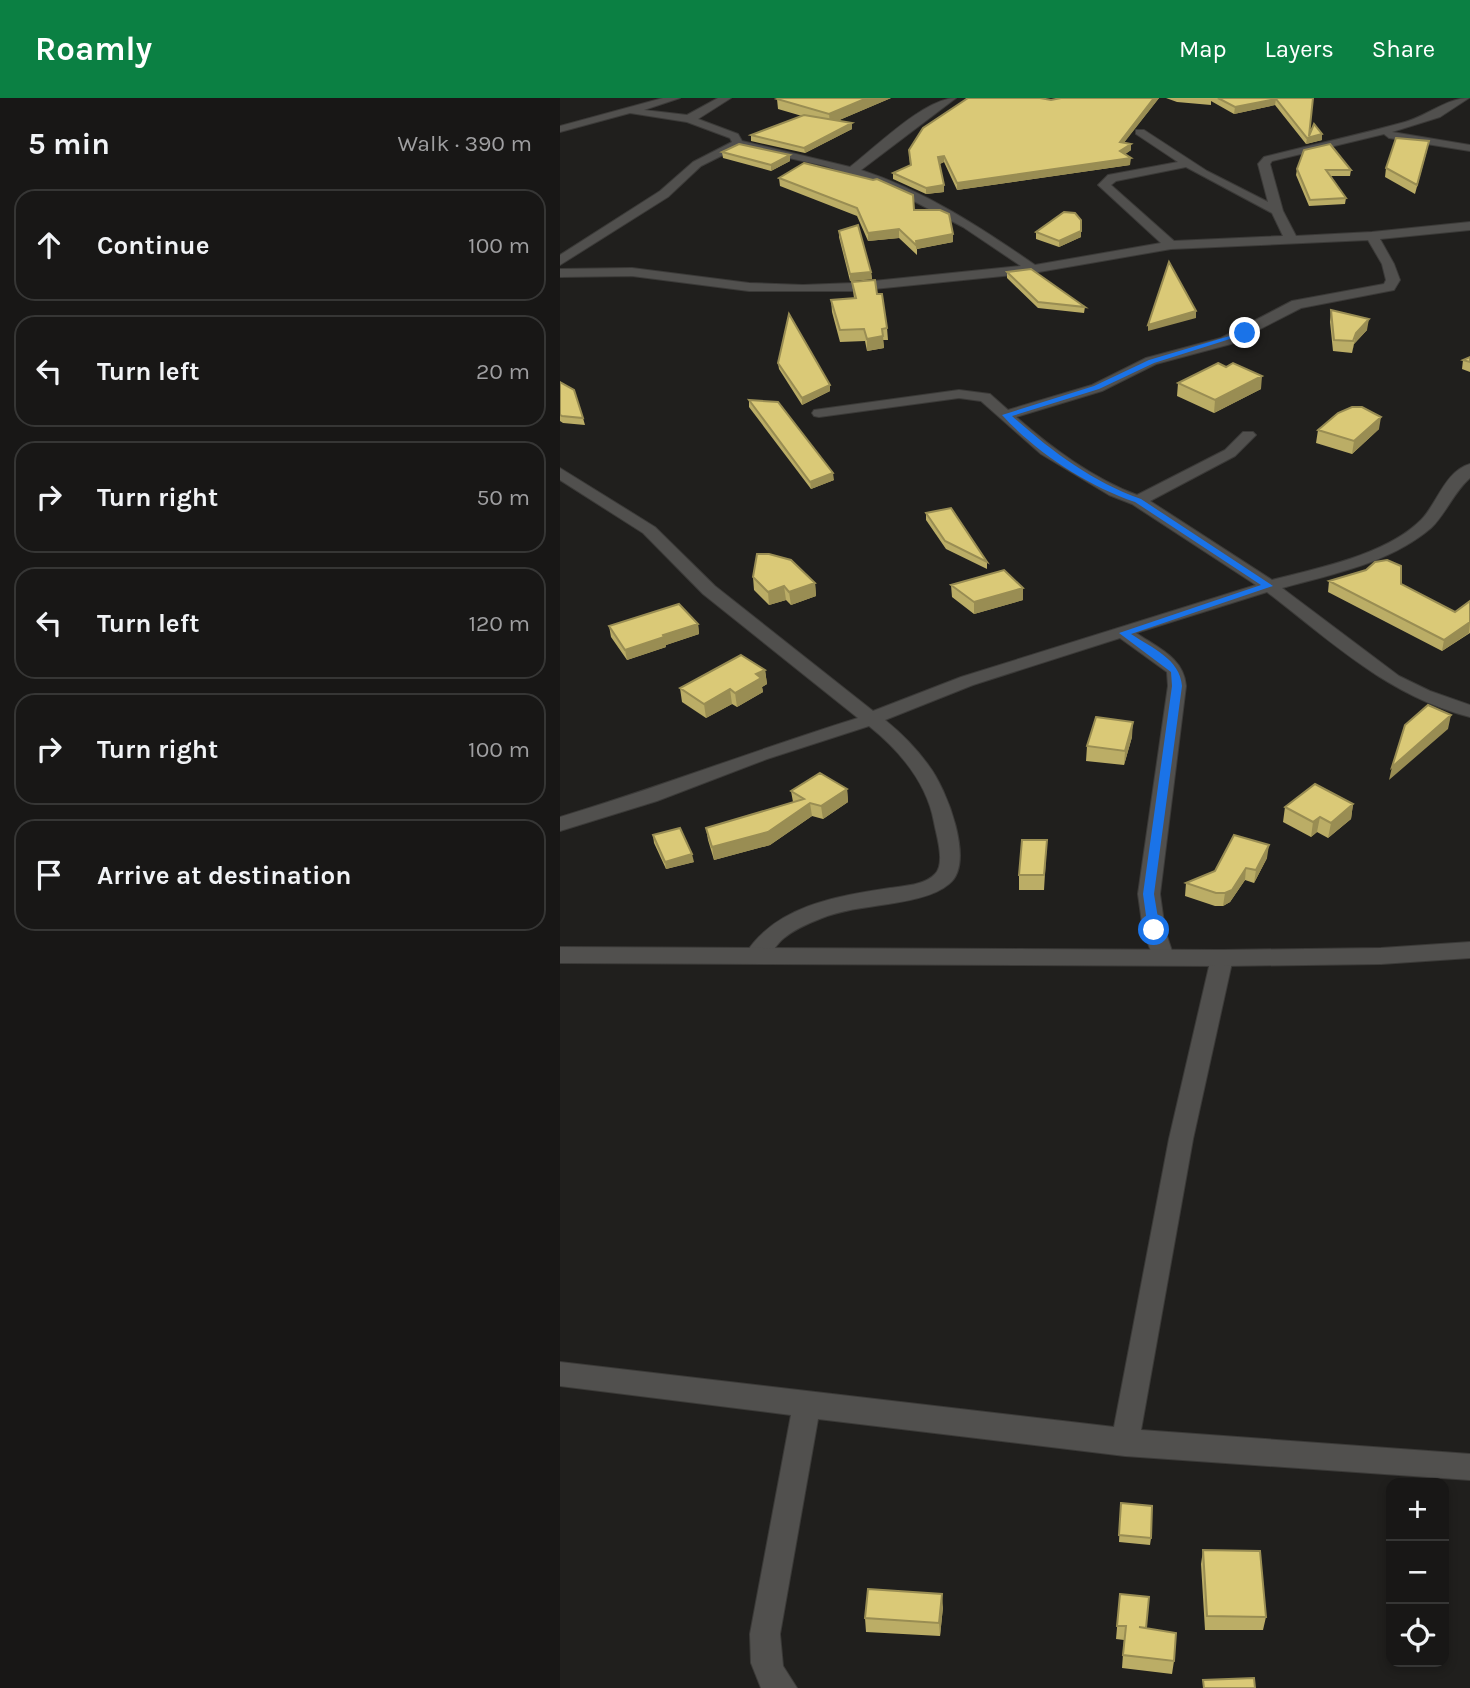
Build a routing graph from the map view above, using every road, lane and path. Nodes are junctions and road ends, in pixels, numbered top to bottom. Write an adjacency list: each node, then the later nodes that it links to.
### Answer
1 (675, 98): 5 (street)
2 (726, 98): 6 (street)
3 (951, 98): 13 (street)
4 (1464, 98): 9 (street)
5 (626, 110): 6 (street); 7 (street)
6 (690, 119): 10 (street)
7 (560, 129)
8 (1140, 132): 12 (street)
9 (1377, 134): 11 (street); 14 (street)
10 (738, 143): 13 (street); 19 (street)
11 (1470, 148)
12 (1189, 163): 14 (street); 18 (street)
13 (852, 171): 20 (street)
14 (1277, 211): 17 (street)
15 (1470, 226): 16 (street)
16 (1372, 236): 17 (street); 23 (street)
17 (1292, 241): 18 (street)
18 (1171, 245): 20 (street)
19 (560, 261)
20 (1033, 269): 21 (street)
21 (560, 273)
22 (819, 413): 23 (street)
23 (1006, 415): 27 (street)
24 (1248, 435): 27 (street)
25 (1470, 470): 28 (street)
26 (560, 474): 31 (street)
27 (1138, 500): 28 (street)
28 (1269, 586): 29 (street); 30 (street)
29 (1124, 633): 31 (street); 36 (street)
30 (1470, 711)
31 (873, 719): 32 (street); 35 (street)
32 (560, 824)
33 (1470, 950): 37 (street)
34 (560, 955): 35 (street)
35 (755, 956): 36 (street)
36 (1163, 957): 37 (street)
37 (1222, 958): 40 (street)
38 (560, 1374): 39 (street)
39 (807, 1405): 40 (street); 42 (street)
40 (1125, 1443): 41 (street)
41 (1470, 1467)
42 (781, 1688)

